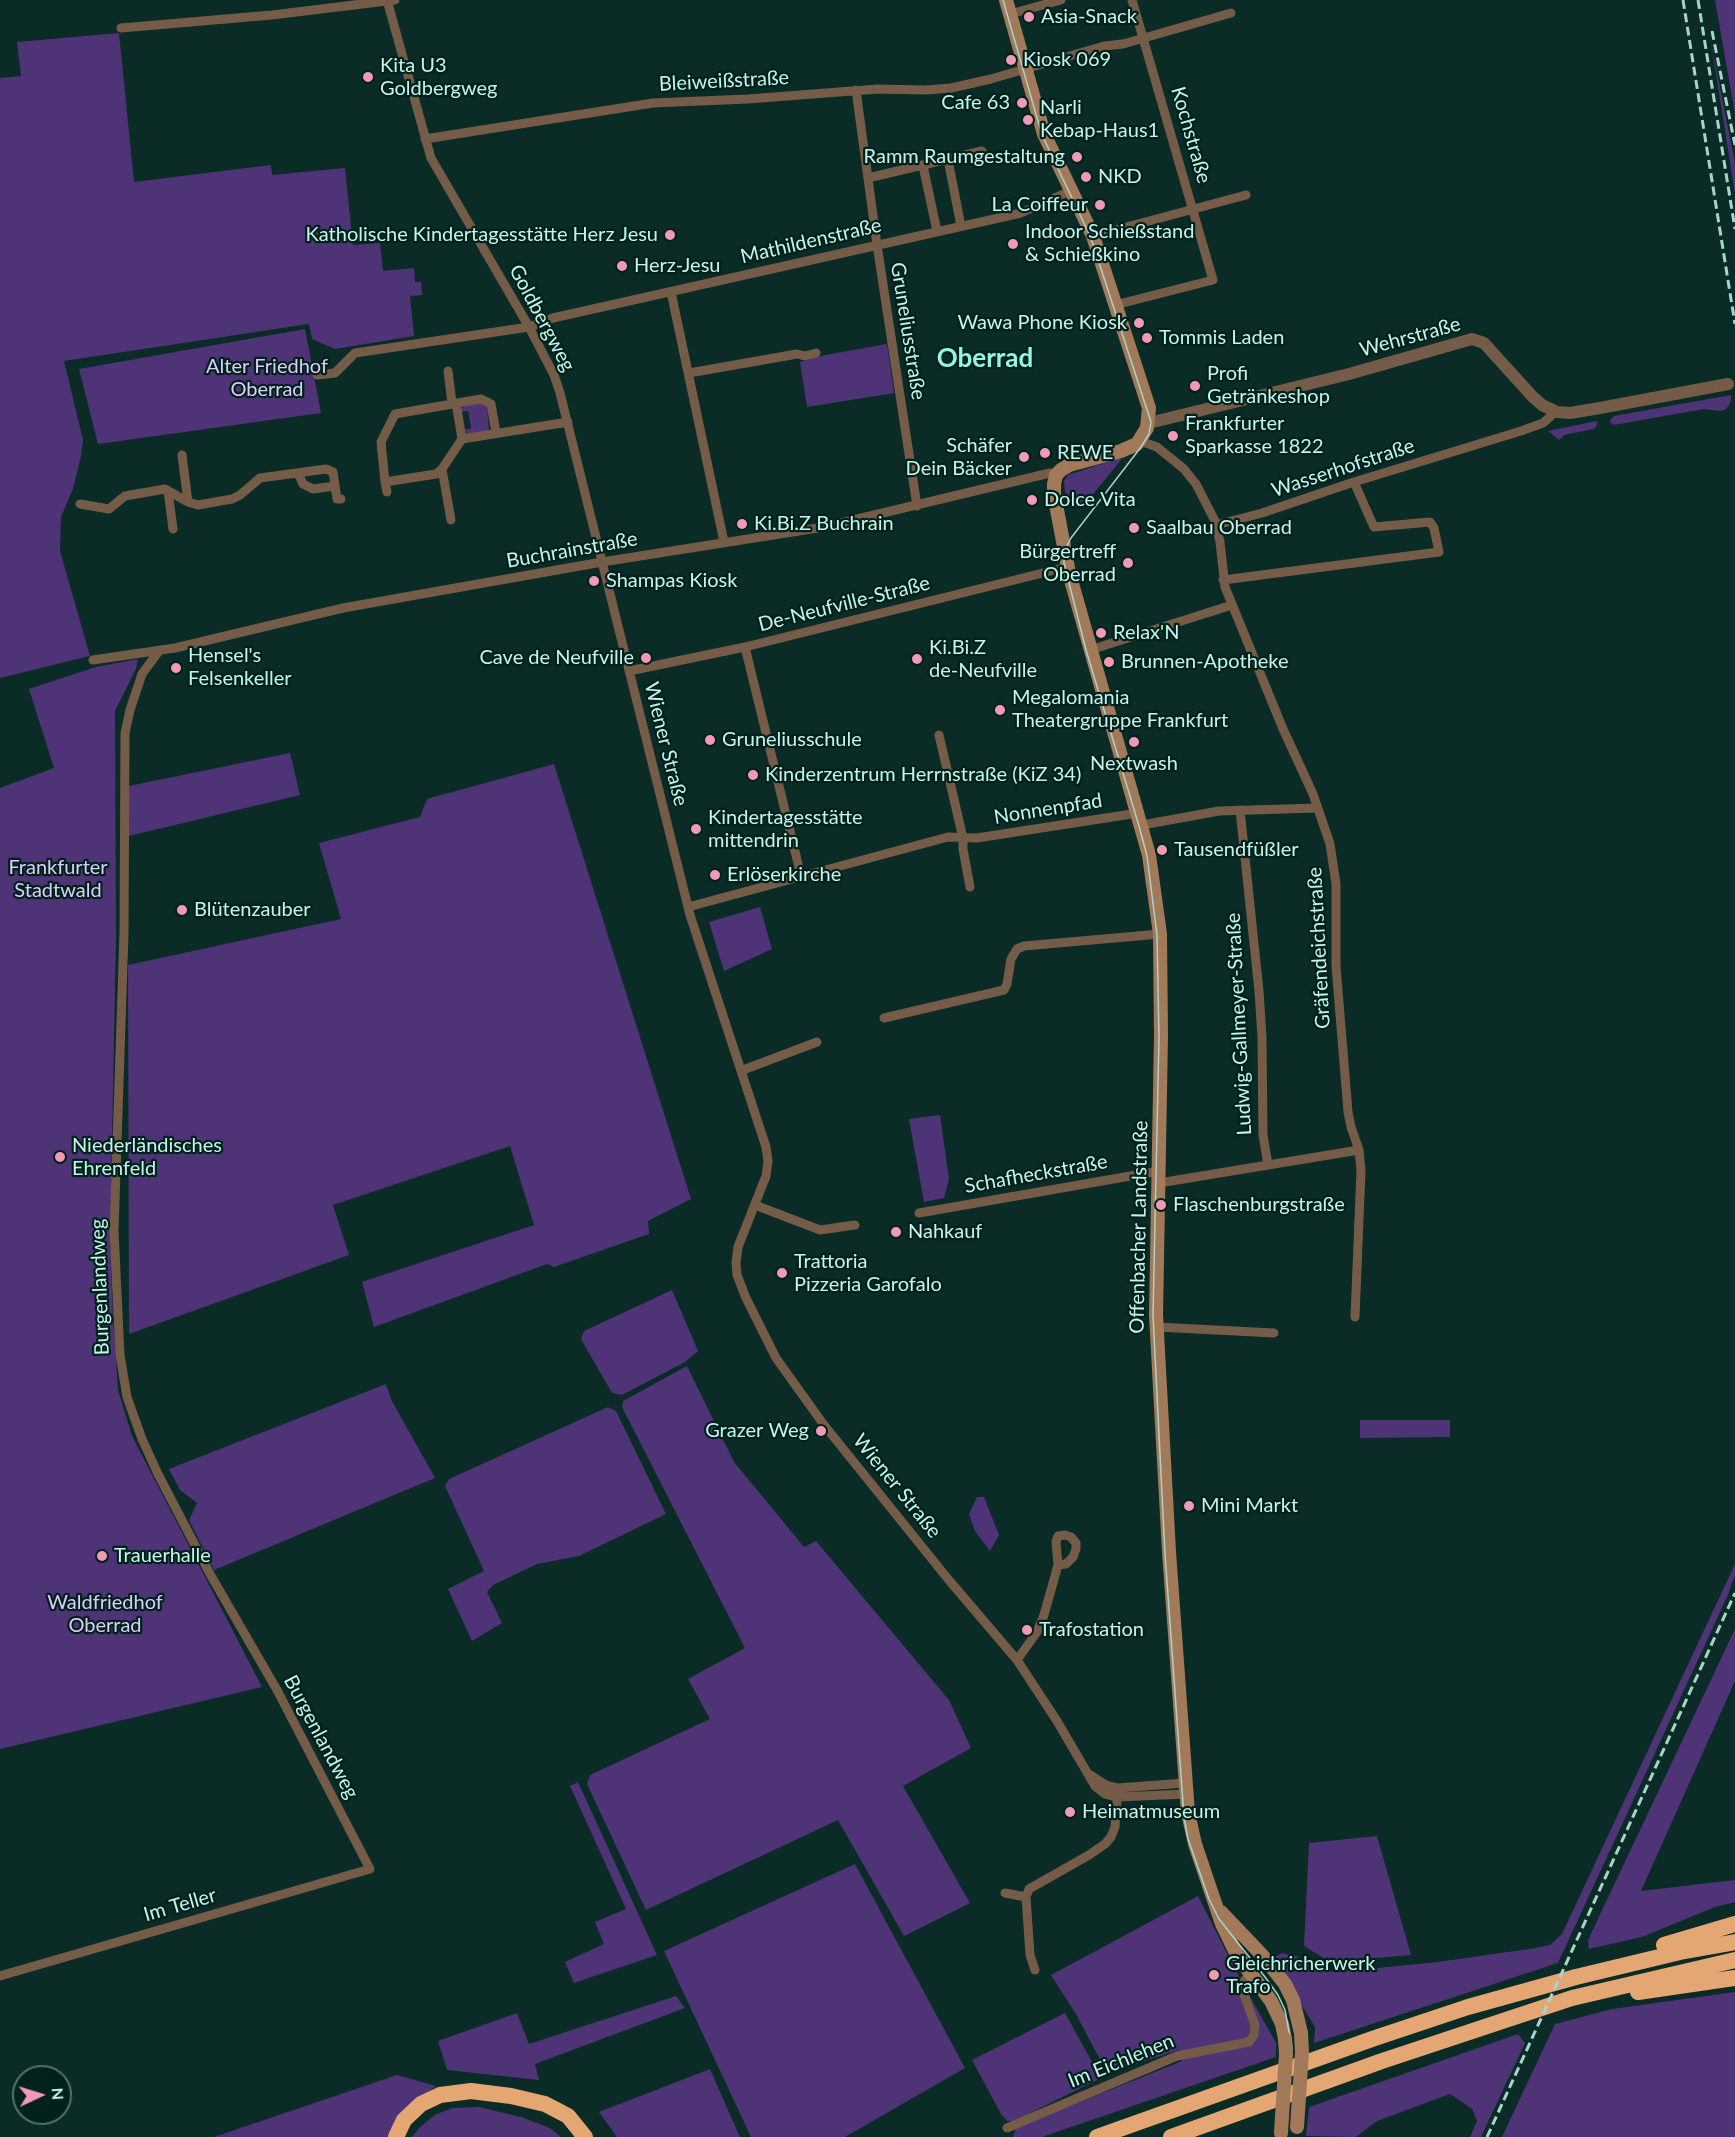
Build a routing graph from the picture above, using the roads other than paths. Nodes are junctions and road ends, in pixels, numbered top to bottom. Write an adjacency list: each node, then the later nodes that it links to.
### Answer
1 (390, 0): 7 (street); 11 (street, Goldbergweg)
2 (1006, 0): 6 (main road)
3 (1061, 0): 6 (street)
4 (1132, 0): 8 (street, Kochstraße)
5 (1232, 13): 8 (street, Bleiweißstraße)
6 (1010, 14): 9 (main road)
7 (121, 28)
8 (1143, 38): 9 (street, Bleiweißstraße); 18 (street, Kochstraße)
9 (1024, 70): 10 (street, Bleiweißstraße); 16 (main road)
10 (856, 90): 11 (street, Bleiweißstraße); 15 (street, Gruneliusstraße)
11 (425, 139): 25 (street, Goldbergweg)
12 (982, 151): 13 (street)
13 (948, 160): 14 (street); 19 (street)
14 (923, 166): 15 (street); 20 (street)
15 (868, 178): 22 (street, Gruneliusstraße)
16 (1070, 191): 19 (street, Mathildenstraße); 21 (main road)
17 (1246, 195): 18 (street)
18 (1193, 207): 21 (street); 24 (street, Kochstraße)
19 (961, 226): 20 (street, Mathildenstraße)
20 (937, 231): 22 (street, Mathildenstraße)
21 (1093, 236): 24 (main road)
22 (876, 245): 23 (street, Mathildenstraße); 50 (street, Gruneliusstraße)
23 (671, 291): 25 (street, Mathildenstraße); 28 (street)
24 (1115, 305): 34 (main road)
25 (529, 327): 29 (street, Mathildenstraße); 33 (street, Goldbergweg)
26 (816, 353): 28 (street)
27 (448, 371): 31 (street)
28 (689, 373): 54 (street)
29 (317, 375)
30 (1728, 384): 32 (street)
31 (454, 403): 35 (street); 36 (street); 42 (street)
32 (1554, 411): 34 (street, Wehrstraße); 43 (street, Wasserhofstraße)
33 (568, 422): 35 (street); 56 (street, Goldbergweg)
34 (1149, 423): 37 (main road)
35 (496, 434): 36 (street)
36 (462, 440): 39 (street)
37 (1140, 441): 41 (main road); 52 (street)
38 (182, 455): 48 (street)
39 (442, 469): 42 (street); 51 (street)
40 (298, 473): 44 (street); 44 (street); 48 (street)
41 (1056, 475): 50 (street, Buchrainstraße); 55 (main road, Offenbacher Landstraße)
42 (385, 482): 46 (street)
43 (1354, 482): 52 (street, Wasserhofstraße); 57 (street)
44 (335, 486): 47 (street)
45 (168, 491): 48 (street); 49 (street); 53 (street)
46 (387, 492)
47 (341, 499)
48 (188, 502)
49 (80, 504)
50 (917, 506): 54 (street, Buchrainstraße)
51 (451, 520)
52 (1216, 525): 57 (street, Gräfendeichstraße)
53 (173, 529)
54 (724, 543): 56 (street, Buchrainstraße)
55 (1066, 561): 59 (street, De-Neufville-Straße); 60 (main road, Offenbacher Landstraße)
56 (602, 562): 61 (street, Buchrainstraße); 63 (street, Wiener Straße)
57 (1223, 579): 58 (street, Gräfendeichstraße)
58 (1232, 605): 60 (street); 65 (street, Gräfendeichstraße)
59 (746, 647): 63 (street, De-Neufville-Straße); 69 (street)
60 (1090, 650): 67 (main road, Offenbacher Landstraße)
61 (159, 651): 62 (street, Buchrainstraße); 89 (street, Burgenlandweg)
62 (93, 660)
63 (629, 671): 71 (street, Wiener Straße)
64 (939, 735): 68 (street)
65 (1317, 808): 66 (street, Nonnenpfad); 76 (street, Gräfendeichstraße)
66 (1240, 810): 67 (street, Nonnenpfad); 77 (street, Ludwig-Gallmeyer-Straße)
67 (1140, 819): 68 (street, Nonnenpfad); 72 (main road, Offenbacher Landstraße)
68 (963, 838): 69 (street, Nonnenpfad); 70 (street)
69 (801, 876): 71 (street, Nonnenpfad)
70 (970, 887)
71 (688, 907): 75 (street, Wiener Straße)
72 (1160, 934): 73 (street); 78 (main road, Offenbacher Landstraße)
73 (884, 1018)
74 (817, 1042): 75 (street)
75 (743, 1070): 79 (street, Wiener Straße)
76 (1359, 1150): 77 (street); 82 (street, Gräfendeichstraße)
77 (1268, 1165): 78 (street)
78 (1159, 1177): 80 (street, Schafheckstraße); 83 (main road, Offenbacher Landstraße)
79 (755, 1205): 81 (street); 86 (street, Wiener Straße)
80 (919, 1213)
81 (855, 1225)
82 (1355, 1317)
83 (1156, 1327): 84 (street); 87 (main road, Offenbacher Landstraße)
84 (1274, 1333)
85 (1058, 1565): 86 (street)
86 (1017, 1660): 88 (street, Wiener Straße)
87 (1185, 1788): 88 (street, Wiener Straße); 92 (main road, Offenbacher Landstraße)
88 (1118, 1792): 91 (street)
89 (370, 1869): 98 (street, Im Teller)
90 (1005, 1893): 91 (street)
91 (1026, 1897): 96 (street)
92 (1216, 1905): 97 (main road, Offenbacher Landstraße); 103 (main road, Offenbacher Landstraße, bridge)
93 (1735, 1924): 99 (highway)
94 (1735, 1942): 99 (highway)
95 (1735, 1960): 101 (highway)
96 (1035, 1970)
97 (1251, 1973): 102 (street, Im Eichlehen); 104 (main road, Offenbacher Landstraße, bridge)
98 (0, 1976)
99 (1576, 1977): 109 (highway)
100 (1735, 1978): 101 (highway)
101 (1580, 1996): 110 (highway)
102 (1007, 2128)
103 (1297, 2132)
104 (1281, 2135)
105 (396, 2137): 108 (highway)
106 (404, 2137): 107 (highway)
107 (578, 2137)
108 (585, 2137)
109 (1097, 2137)
110 (1171, 2137)

